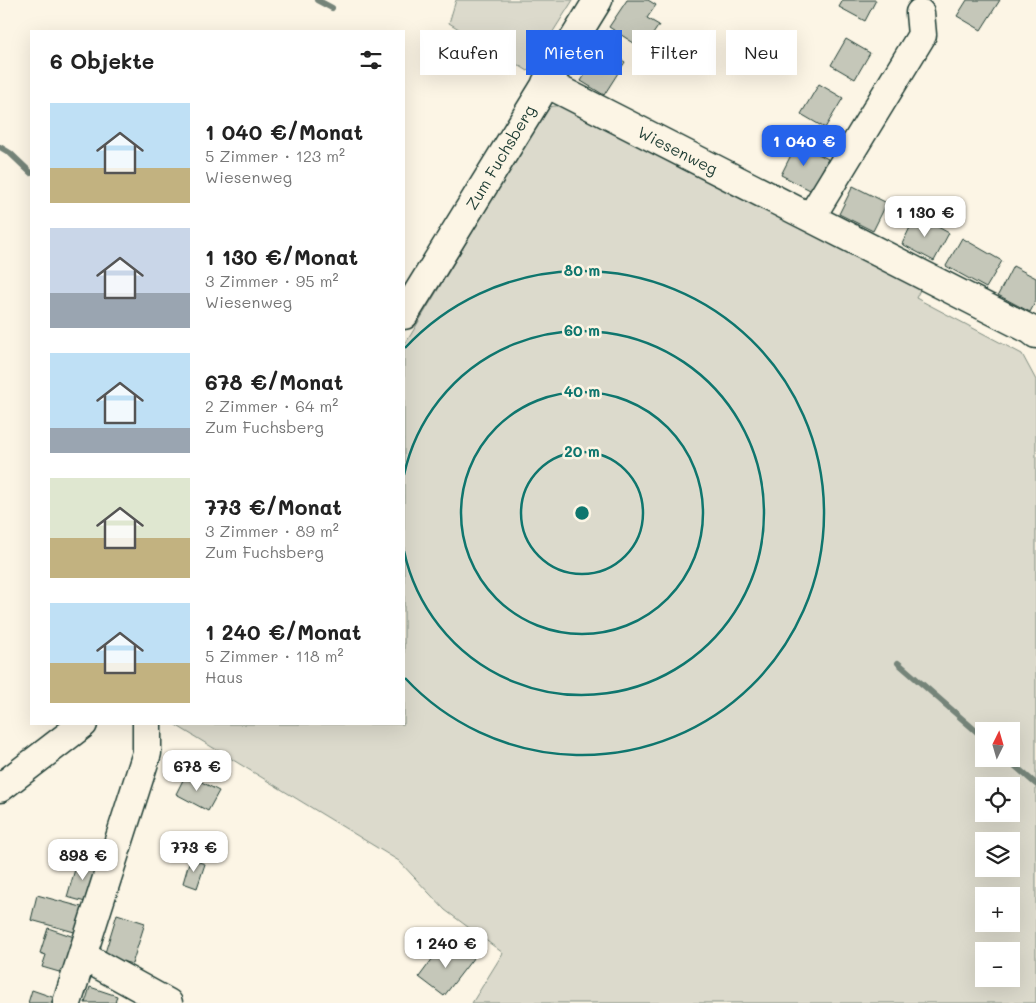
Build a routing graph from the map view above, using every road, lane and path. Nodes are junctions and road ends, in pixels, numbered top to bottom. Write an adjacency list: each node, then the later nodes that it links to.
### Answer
1 (598, 0): 3 (street, Zum Fuchsberg)
2 (920, 13): 4 (street)
3 (546, 83): 4 (street, Wiesenweg); 5 (street, Zum Fuchsberg)
4 (811, 217): 6 (street, Wiesenweg)
5 (405, 313)
6 (1036, 334)
7 (82, 725): 9 (street)
8 (147, 725): 10 (street)
9 (0, 788)
10 (83, 956): 11 (street); 12 (street)
11 (66, 1003)
12 (168, 1003)

